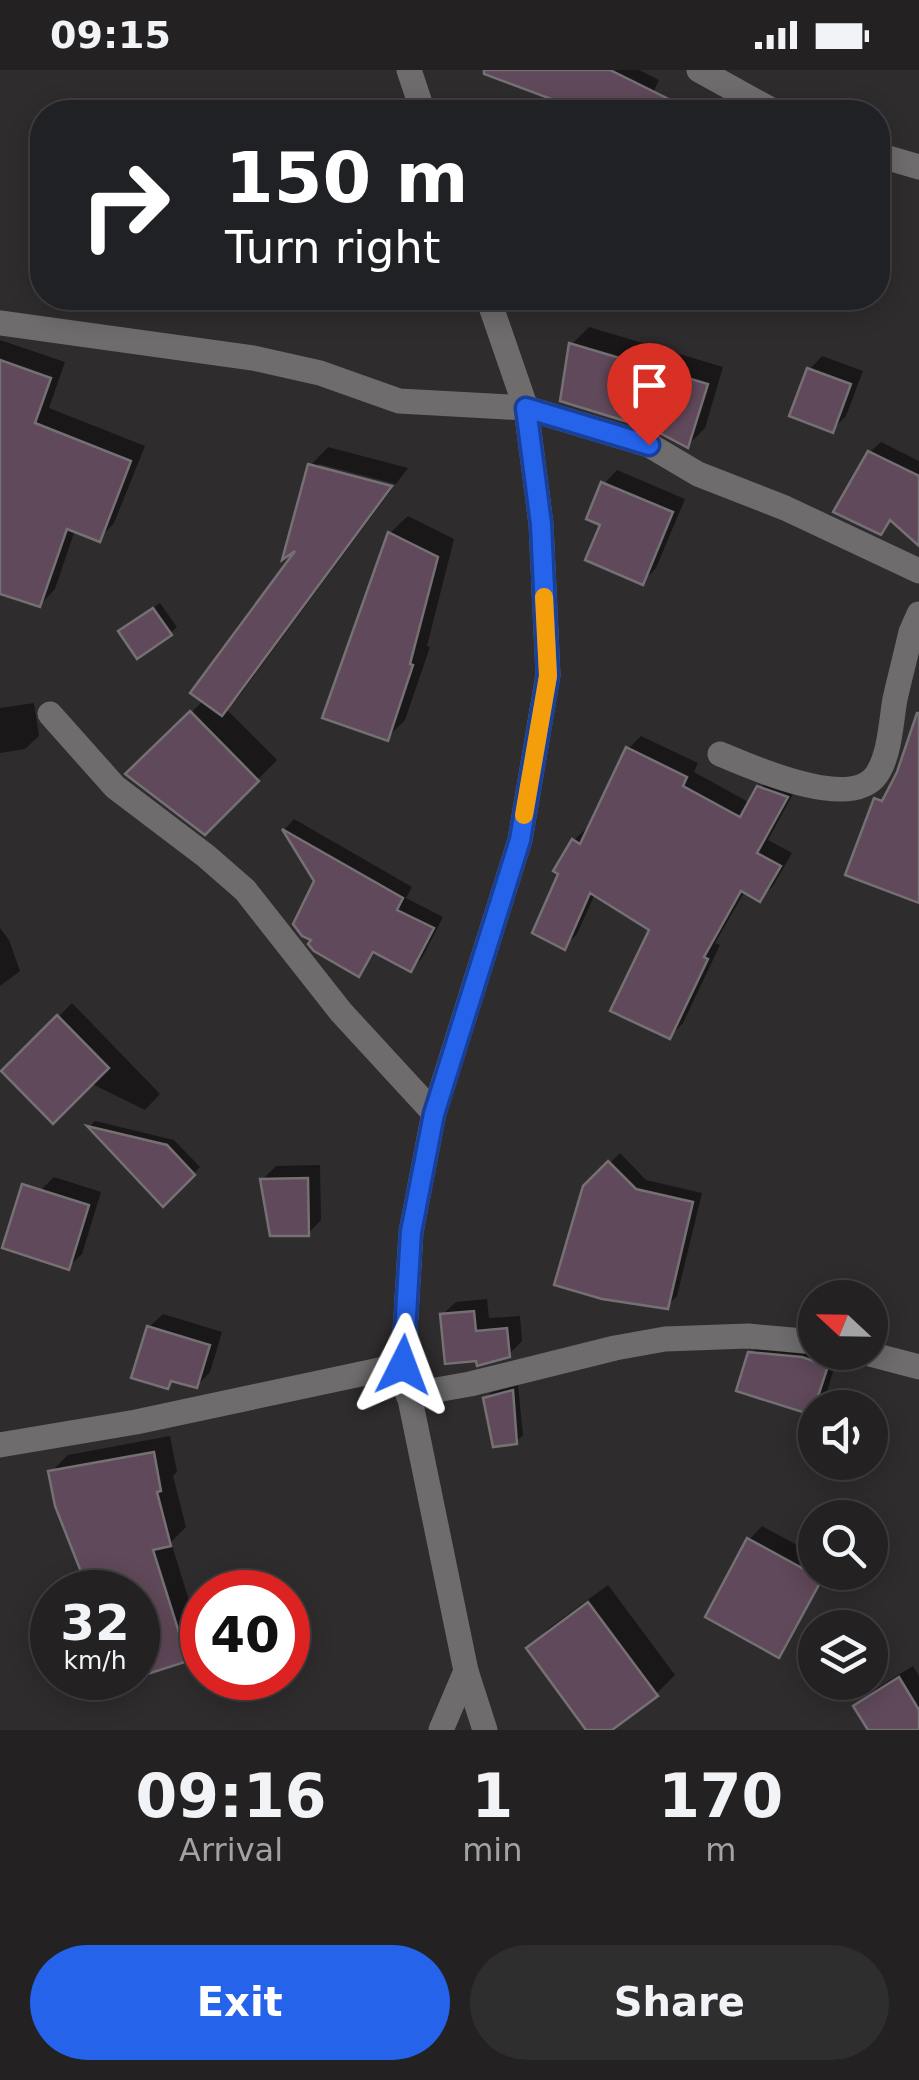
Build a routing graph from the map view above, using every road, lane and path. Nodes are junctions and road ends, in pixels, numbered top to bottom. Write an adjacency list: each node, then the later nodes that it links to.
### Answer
1 (408, 70): 3 (street)
2 (699, 70): 4 (street)
3 (419, 100)
4 (753, 100)
5 (890, 159): 6 (street)
6 (919, 167)
7 (492, 310): 9 (street)
8 (0, 323): 9 (street)
9 (526, 408): 10 (street); 14 (street)
10 (919, 571)
11 (919, 614): 13 (street)
12 (50, 714): 14 (street)
13 (720, 754)
14 (434, 1114): 17 (street)
15 (798, 1340): 19 (street)
16 (888, 1359): 18 (street)
17 (403, 1365): 19 (street); 20 (street)
18 (919, 1367)
19 (408, 1395): 21 (street)
20 (0, 1445)
21 (466, 1671): 22 (street); 23 (street)
22 (441, 1730)
23 (485, 1730)

